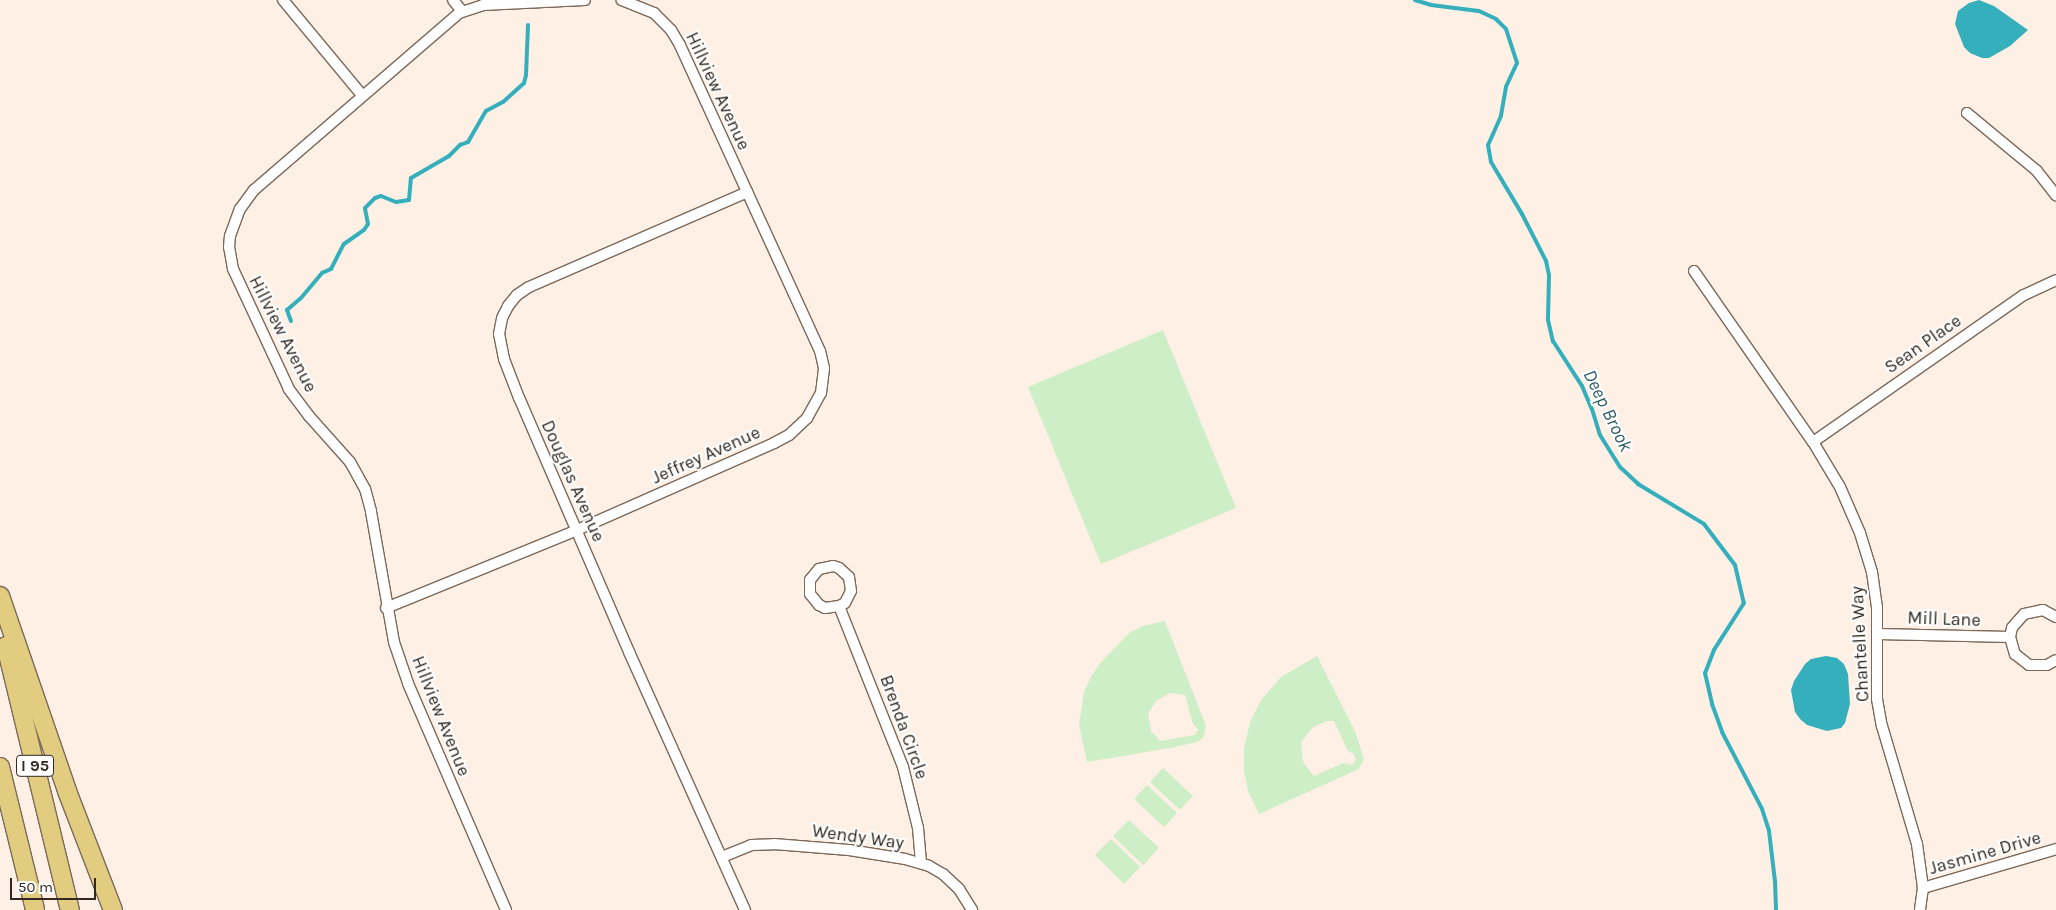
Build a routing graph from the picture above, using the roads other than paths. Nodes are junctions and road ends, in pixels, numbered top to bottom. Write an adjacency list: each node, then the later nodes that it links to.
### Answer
1 (283, 0): 6 (street)
2 (453, 0): 5 (street)
3 (585, 0): 5 (street, Hillview Avenue)
4 (622, 0): 8 (street, Hillview Avenue)
5 (462, 12): 6 (street, Hillview Avenue)
6 (362, 95): 16 (street, Hillview Avenue)
7 (1967, 113): 9 (street)
8 (748, 192): 13 (street, Jeffrey Avenue); 13 (street, Douglas Avenue)
9 (2056, 195)
10 (1694, 271): 12 (street, Chantelle Way)
11 (2056, 280): 12 (street, Sean Place)
12 (1813, 442): 19 (street, Chantelle Way)
13 (577, 530): 16 (street, Jeffrey Avenue); 24 (street, Douglas Avenue)
14 (0, 596): 29 (highway)
15 (839, 606): 15 (street); 25 (street, Brenda Circle)
16 (386, 608): 30 (street, Hillview Avenue)
17 (2056, 617): 20 (street)
18 (0, 621): 28 (highway, I 95)
19 (1878, 634): 20 (street, Mill Lane); 26 (street, Chantelle Way)
20 (2010, 637): 21 (street)
21 (2056, 660)
22 (0, 767): 27 (highway, I 95)
23 (2056, 849): 26 (street, Jasmine Drive)
24 (722, 857): 25 (street, Wendy Way); 31 (street, Douglas Avenue)
25 (921, 863): 32 (street, Wendy Way)
26 (1923, 888): 33 (street, Chantelle Way)
27 (35, 910)
28 (70, 910)
29 (113, 910)
30 (506, 910)
31 (745, 910)
32 (972, 910)
33 (1920, 910)

